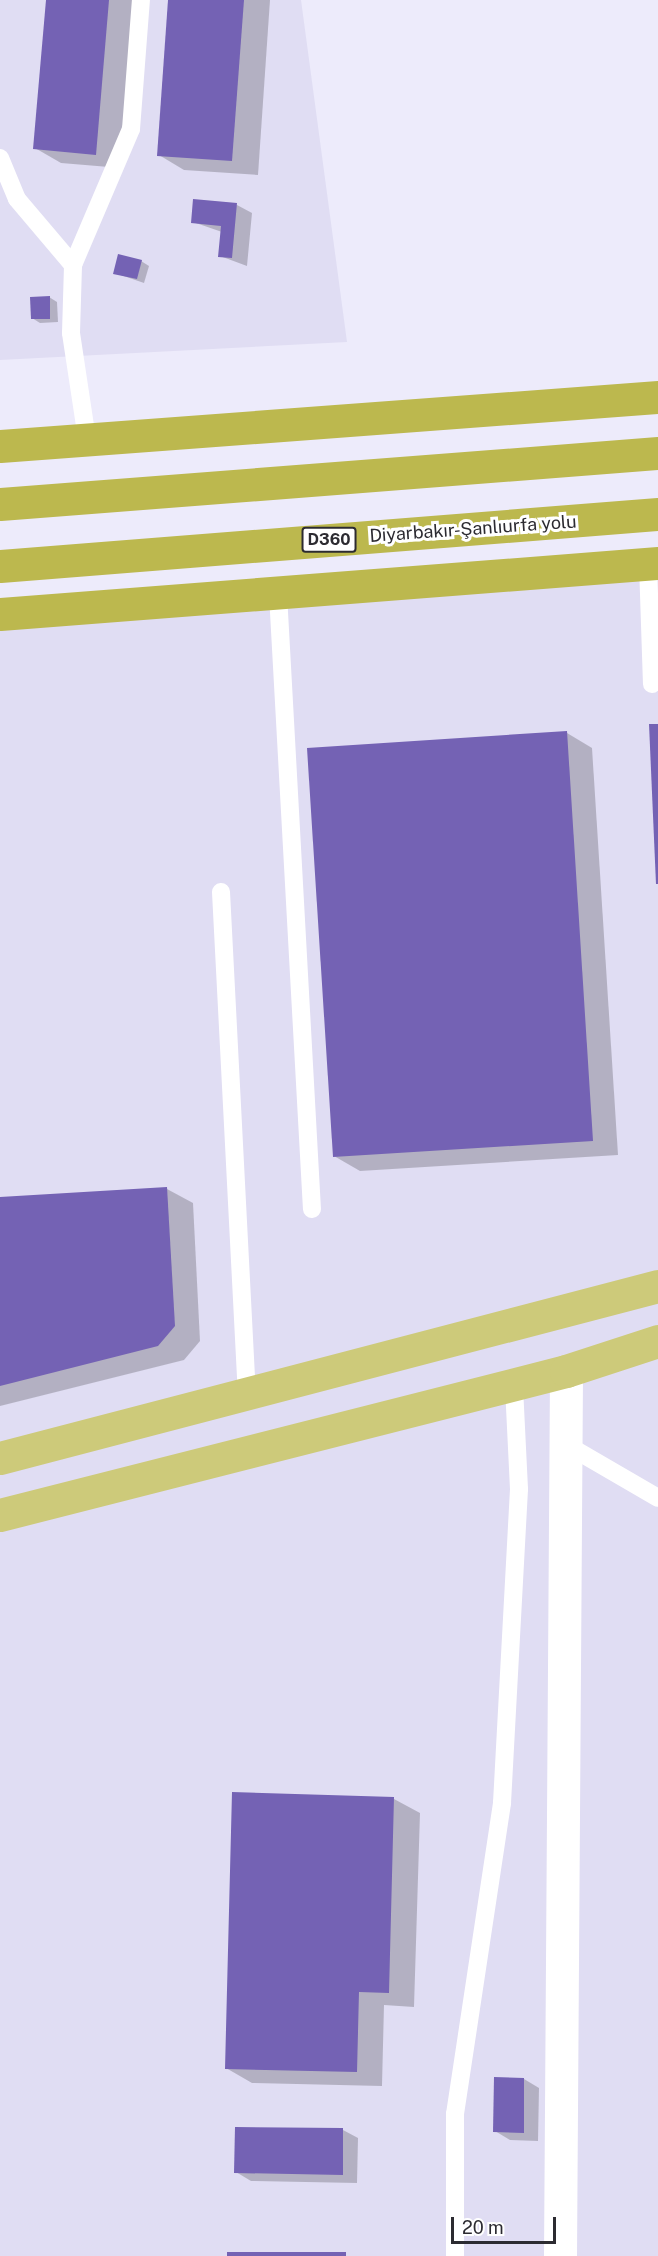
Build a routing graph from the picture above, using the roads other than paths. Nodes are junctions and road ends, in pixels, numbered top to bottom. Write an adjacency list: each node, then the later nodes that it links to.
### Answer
1 (141, 0): 3 (lane)
2 (0, 158): 3 (lane)
3 (73, 265): 5 (lane)
4 (658, 397): 5 (highway)
5 (87, 439): 6 (highway)
6 (0, 446)
7 (658, 453): 8 (highway)
8 (0, 504)
9 (658, 514): 11 (highway, Diyarbakır-Şanlıurfa yolu / D360)
10 (653, 564): 12 (highway); 14 (lane)
11 (0, 566)
12 (278, 594): 13 (highway); 16 (lane)
13 (0, 614)
14 (652, 684)
15 (221, 892): 21 (lane)
16 (312, 1209)
17 (658, 1286): 21 (main road)
18 (658, 1341): 19 (main road)
19 (566, 1371): 20 (main road); 22 (street)
20 (514, 1384): 25 (main road); 26 (lane)
21 (247, 1397): 23 (main road)
22 (567, 1445): 24 (lane); 27 (street)
23 (0, 1458)
24 (658, 1498)
25 (0, 1515)
26 (455, 2256)
27 (560, 2256)

